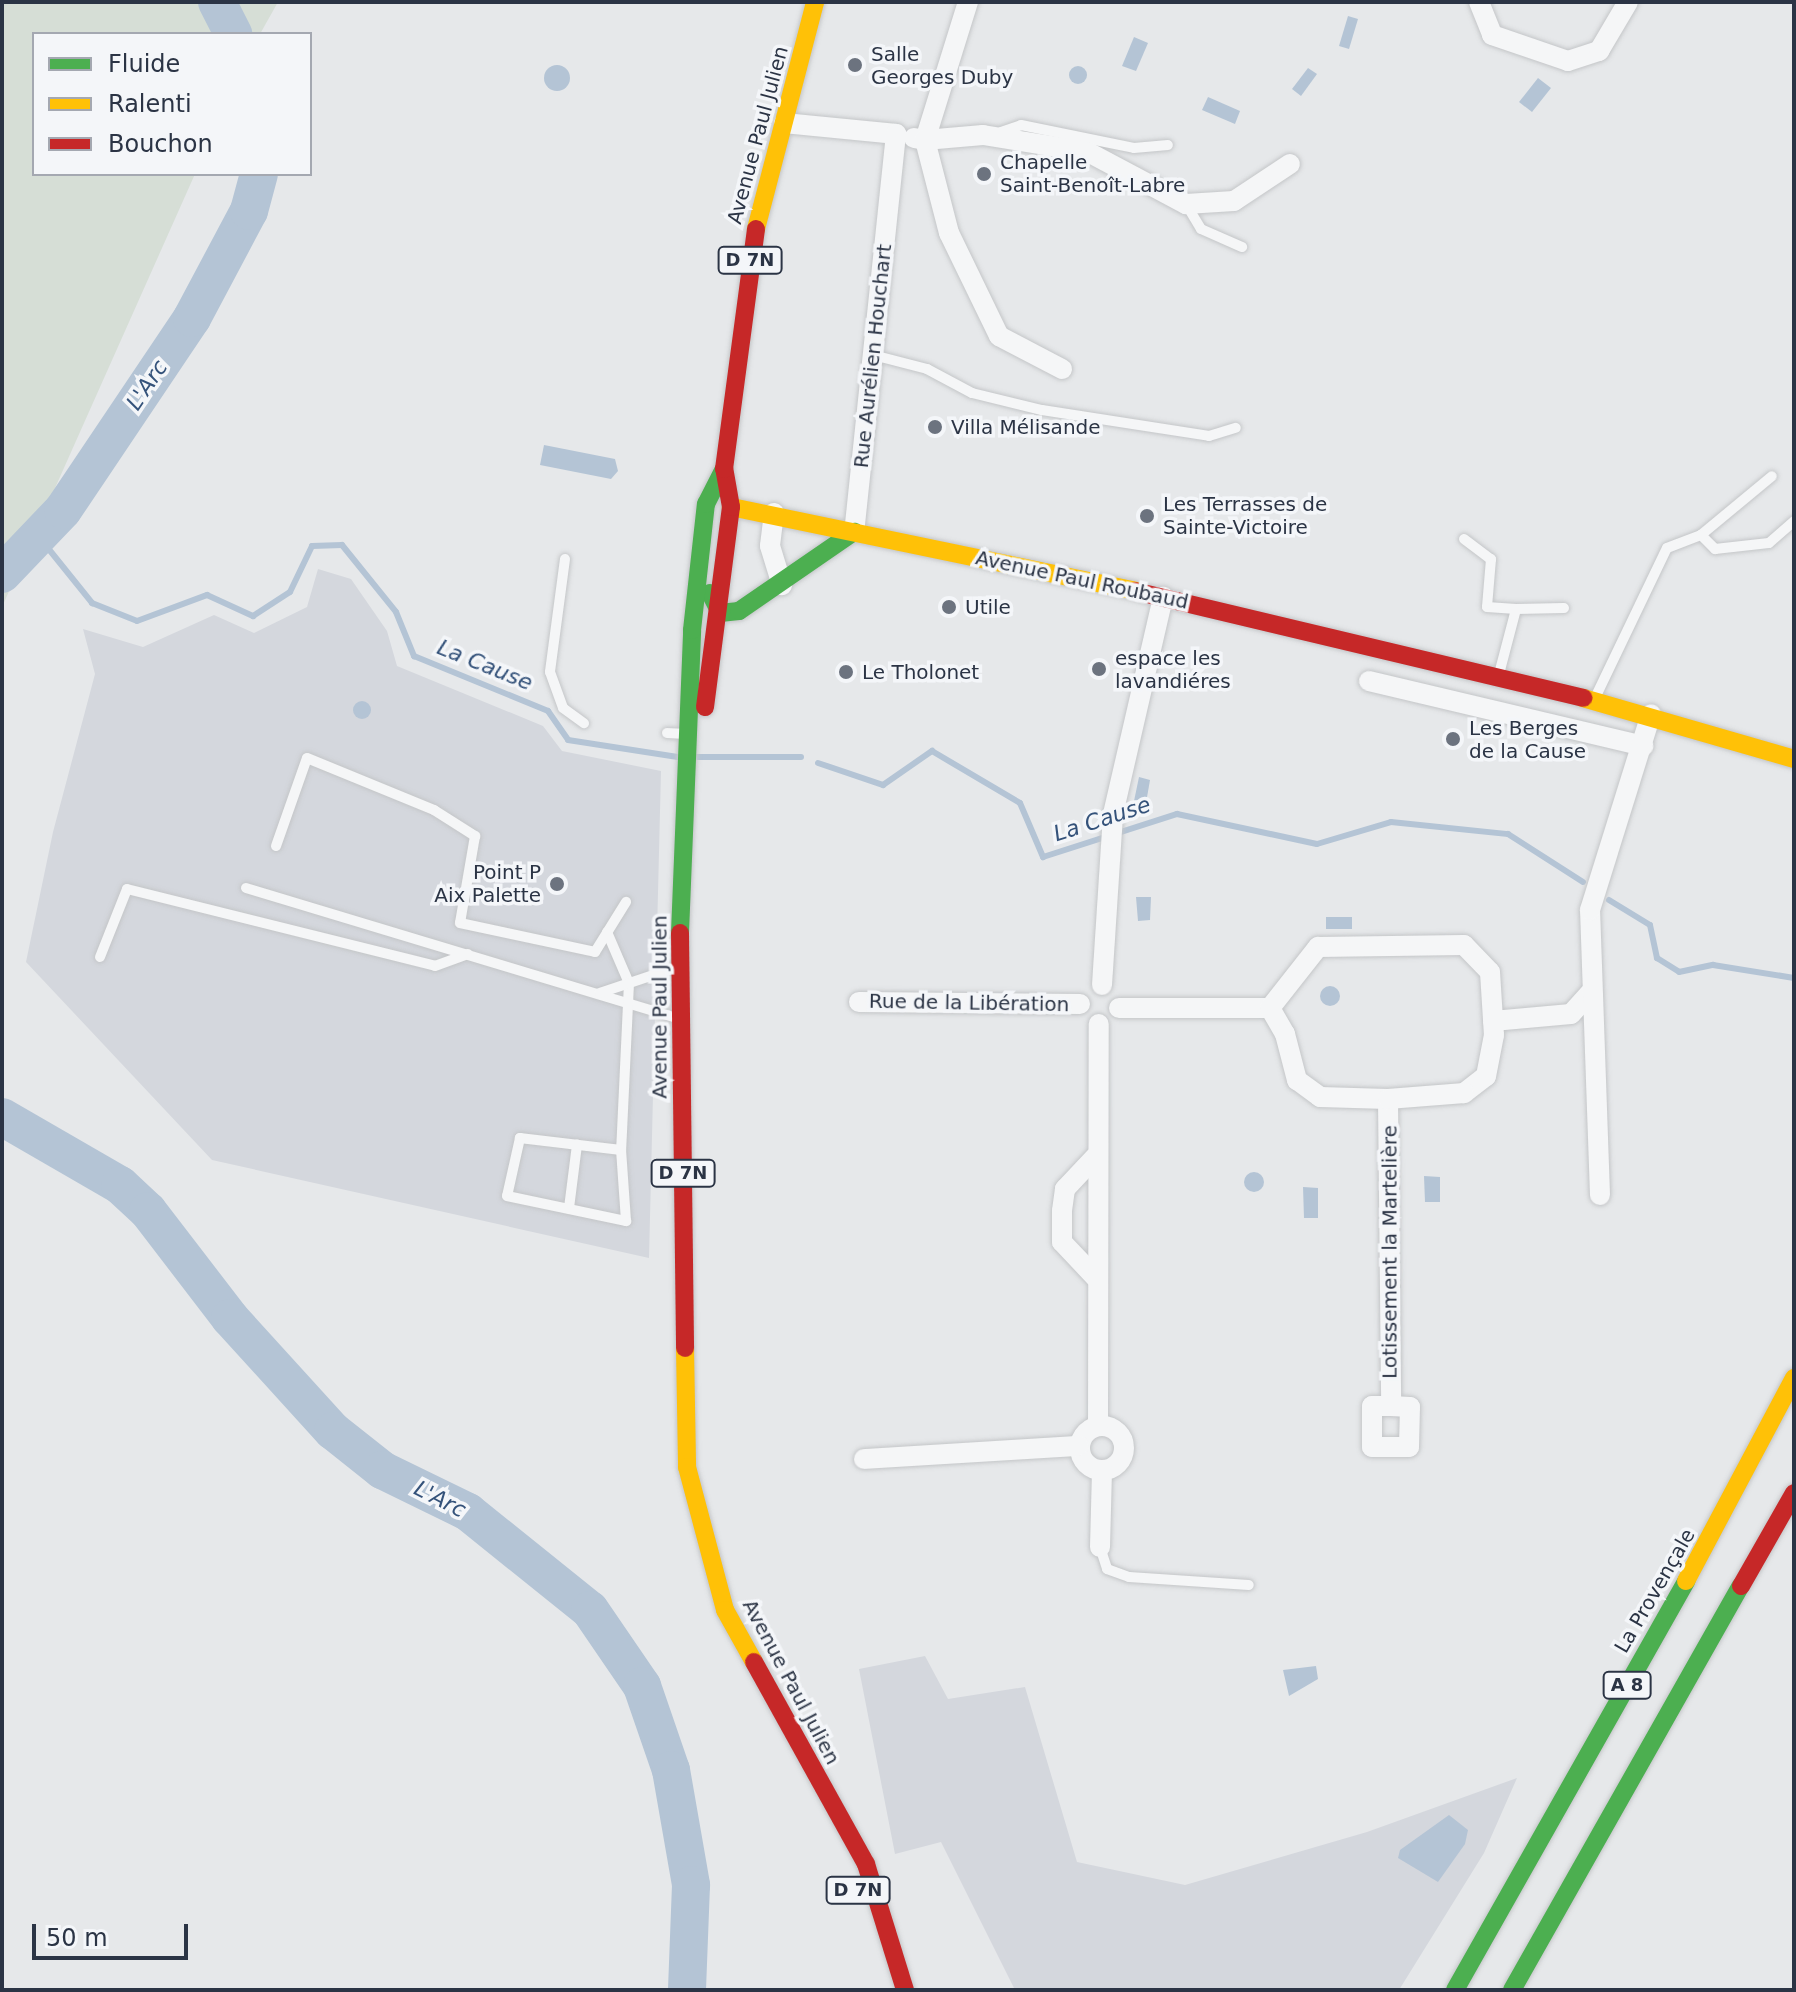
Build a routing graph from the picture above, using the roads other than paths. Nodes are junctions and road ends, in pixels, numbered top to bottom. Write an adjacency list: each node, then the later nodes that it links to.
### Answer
1 (815, 2): 5 (main road, Avenue Paul Julien / D 7N)
2 (968, 2): 8 (street)
3 (1479, 2): 4 (street)
4 (1628, 2)
5 (784, 123): 6 (street); 16 (main road, Avenue Paul Julien / D 7N)
6 (896, 134): 8 (street); 13 (street, Rue Aurélien Houchart)
7 (983, 135): 8 (street); 9 (lane); 11 (street)
8 (925, 140): 14 (street)
9 (1168, 145)
10 (1290, 164): 11 (street)
11 (1186, 204): 12 (lane)
12 (1242, 247)
13 (873, 355): 15 (lane); 22 (street, Rue Aurélien Houchart)
14 (1062, 369)
15 (1236, 428)
16 (724, 469): 18 (main road, Avenue Paul Julien / D 7N); 19 (main road, Avenue Paul Julien / D 7N)
17 (1772, 476): 23 (lane)
18 (731, 507): 19 (main road); 20 (main road, Avenue Paul Roubaud); 30 (main road, Avenue Paul Julien / D 7N)
19 (708, 513): 30 (main road); 39 (main road, Avenue Paul Julien / D 7N)
20 (774, 513): 22 (main road, Avenue Paul Roubaud); 26 (street)
21 (1794, 521): 23 (lane)
22 (854, 532): 26 (main road); 27 (main road, Avenue Paul Roubaud)
23 (1701, 535): 35 (lane)
24 (1464, 539): 29 (lane)
25 (565, 559): 37 (lane)
26 (788, 589): 30 (main road)
27 (1163, 597): 31 (main road, Avenue Paul Roubaud); 51 (street)
28 (1564, 608): 29 (lane)
29 (1516, 609): 32 (lane)
30 (720, 613): 39 (main road, Avenue Paul Julien / D 7N)
31 (1431, 663): 32 (main road, Avenue Paul Roubaud); 34 (street)
32 (1498, 679): 35 (main road, Avenue Paul Roubaud)
33 (1369, 681): 34 (street)
34 (1424, 694): 40 (street)
35 (1594, 702): 36 (main road, Avenue Paul Roubaud)
36 (1651, 714): 40 (street); 41 (main road, Avenue Paul Roubaud)
37 (584, 723)
38 (667, 733): 39 (lane)
39 (694, 744): 42 (main road, Avenue Paul Julien / D 7N)
40 (1643, 746): 53 (street)
41 (1794, 759)
42 (690, 795): 49 (main road, Avenue Paul Julien / D 7N); 76 (main road, Avenue Paul Julien / D 7N)
43 (276, 846): 46 (lane)
44 (246, 888): 47 (lane)
45 (626, 902): 46 (lane)
46 (607, 932): 50 (lane)
47 (470, 954): 48 (lane); 52 (lane)
48 (100, 957)
49 (679, 967): 50 (lane); 59 (main road, Avenue Paul Julien / D 7N)
50 (629, 983): 52 (lane); 54 (lane)
51 (1102, 985): 56 (street, Rue de la Libération); 57 (street)
52 (600, 993): 54 (lane)
53 (1590, 993): 60 (street); 66 (street)
54 (626, 1002): 59 (lane); 64 (lane)
55 (859, 1002): 56 (street, Rue de la Libération)
56 (1080, 1004): 61 (street, Rue de la Libération)
57 (1119, 1008): 58 (street); 61 (street)
58 (1270, 1008): 60 (street, Lotissement la Martelière); 62 (street, Lotissement la Martelière)
59 (681, 1020): 76 (main road, Avenue Paul Julien / D 7N)
60 (1493, 1021): 62 (street, Lotissement la Martelière)
61 (1099, 1024): 65 (street)
62 (1388, 1099): 70 (street, Lotissement la Martelière)
63 (577, 1145): 64 (lane); 67 (lane); 67 (lane)
64 (621, 1150): 67 (lane)
65 (1095, 1157): 68 (street); 68 (street)
66 (1600, 1195)
67 (569, 1208)
68 (1096, 1278): 71 (street)
69 (1794, 1378): 82 (main road, La Provençale / A 8)
70 (1391, 1406)
71 (1098, 1426): 72 (street); 74 (street)
72 (1079, 1446): 73 (street); 74 (street)
73 (864, 1459)
74 (1102, 1470): 77 (street)
75 (1794, 1493): 83 (main road, A 8)
76 (706, 1547): 79 (main road, Avenue Paul Julien / D 7N)
77 (1100, 1547): 78 (lane)
78 (1249, 1585)
79 (825, 1790): 80 (main road, D 7N); 81 (main road)
80 (889, 1990)
81 (905, 1990)
82 (1455, 1990)
83 (1512, 1990)

